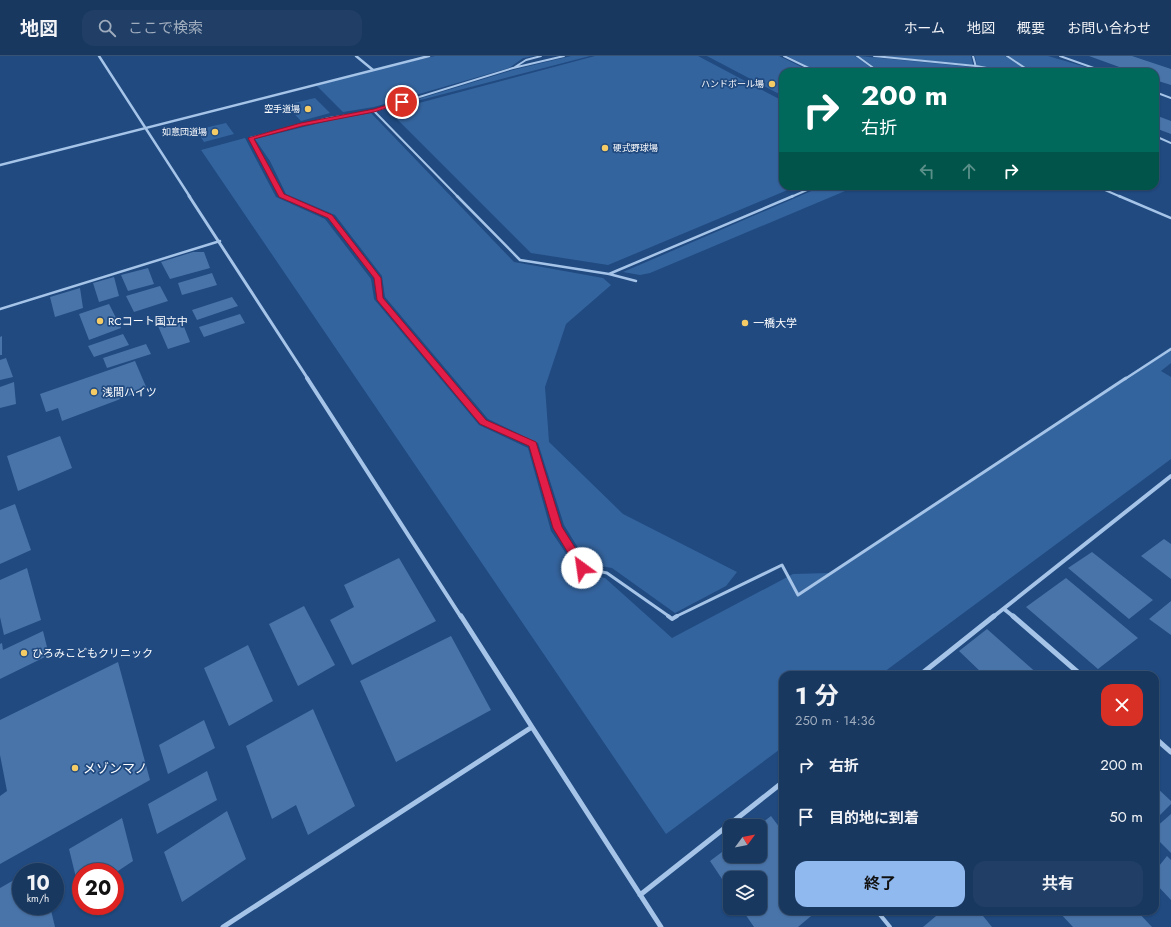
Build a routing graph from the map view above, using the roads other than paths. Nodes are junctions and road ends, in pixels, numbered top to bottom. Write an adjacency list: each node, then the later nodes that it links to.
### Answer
1 (99, 56): 23 (street)
2 (356, 56): 19 (street)
3 (429, 56): 19 (street)
4 (541, 56): 13 (lane)
5 (564, 56): 13 (lane)
6 (784, 56): 14 (lane)
7 (857, 56): 15 (lane)
8 (874, 56): 12 (lane)
9 (973, 56): 12 (lane)
10 (1007, 56): 17 (lane)
11 (1060, 56): 18 (lane)
12 (976, 67): 16 (lane)
13 (513, 68): 22 (lane)
14 (808, 68)
15 (874, 68)
16 (982, 68)
17 (1025, 68)
18 (1094, 68)
19 (373, 70): 23 (street)
20 (1159, 94): 21 (lane)
21 (1171, 98)
22 (374, 110): 31 (lane); 34 (lane)
23 (146, 128): 26 (street); 30 (street)
24 (1159, 138): 25 (lane)
25 (1171, 143)
26 (0, 165)
27 (807, 190): 31 (lane)
28 (1105, 190): 29 (lane)
29 (1171, 218)
30 (220, 241): 33 (lane); 39 (street)
31 (609, 274): 32 (lane)
32 (636, 281)
33 (0, 309)
34 (1171, 349)
35 (1171, 476): 36 (street)
36 (1004, 609): 37 (street); 38 (street)
37 (925, 671)
38 (1076, 671)
39 (532, 727): 43 (street); 45 (street)
40 (1159, 742): 41 (street)
41 (1171, 752)
42 (779, 786): 43 (street)
43 (640, 895): 46 (street)
44 (880, 915): 47 (lane)
45 (223, 927)
46 (660, 927)
47 (890, 927)

